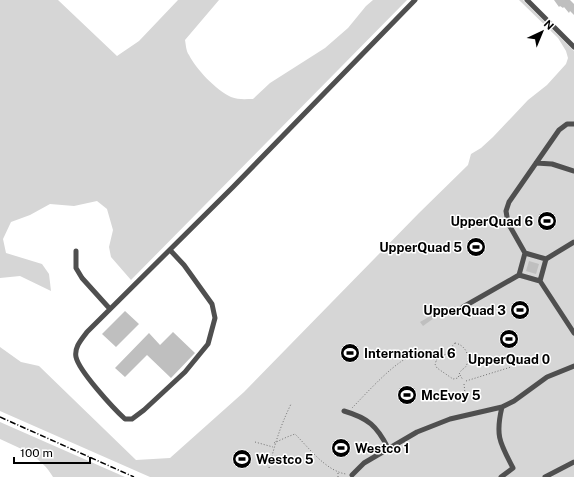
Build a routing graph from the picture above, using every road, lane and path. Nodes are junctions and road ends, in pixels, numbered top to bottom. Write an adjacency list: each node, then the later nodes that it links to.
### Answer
1 (415, 0): 8 (street)
2 (527, 0): 3 (street)
3 (574, 47)
4 (574, 124): 5 (street)
5 (536, 163): 6 (street); 10 (street)
6 (574, 171)
7 (574, 242): 11 (street)
8 (170, 250): 15 (street); 15 (street)
9 (76, 251): 15 (street)
10 (525, 253): 11 (street); 12 (street)
11 (546, 259): 13 (street)
12 (519, 275): 13 (street); 14 (street)
13 (540, 281): 16 (street)
14 (464, 307)
15 (110, 309)
16 (574, 333)
17 (437, 360): 20 (path); 21 (path); 29 (path)
18 (574, 366): 28 (street)
19 (511, 367): 24 (path)
20 (460, 375): 21 (path); 22 (path)
21 (458, 378): 22 (path)
22 (460, 378): 23 (path)
23 (463, 380)
24 (466, 381)
25 (464, 384): 26 (path)
26 (466, 401)
27 (291, 404): 31 (path)
28 (502, 407): 33 (street); 39 (street)
29 (346, 411): 33 (street)
30 (255, 442): 32 (path)
31 (274, 443): 32 (path); 36 (path)
32 (274, 448): 35 (path)
33 (388, 448): 37 (street)
34 (574, 462): 40 (street)
35 (269, 468)
36 (338, 473): 37 (path); 38 (path)
37 (352, 474)
38 (338, 477)
39 (500, 477)
40 (545, 477)

